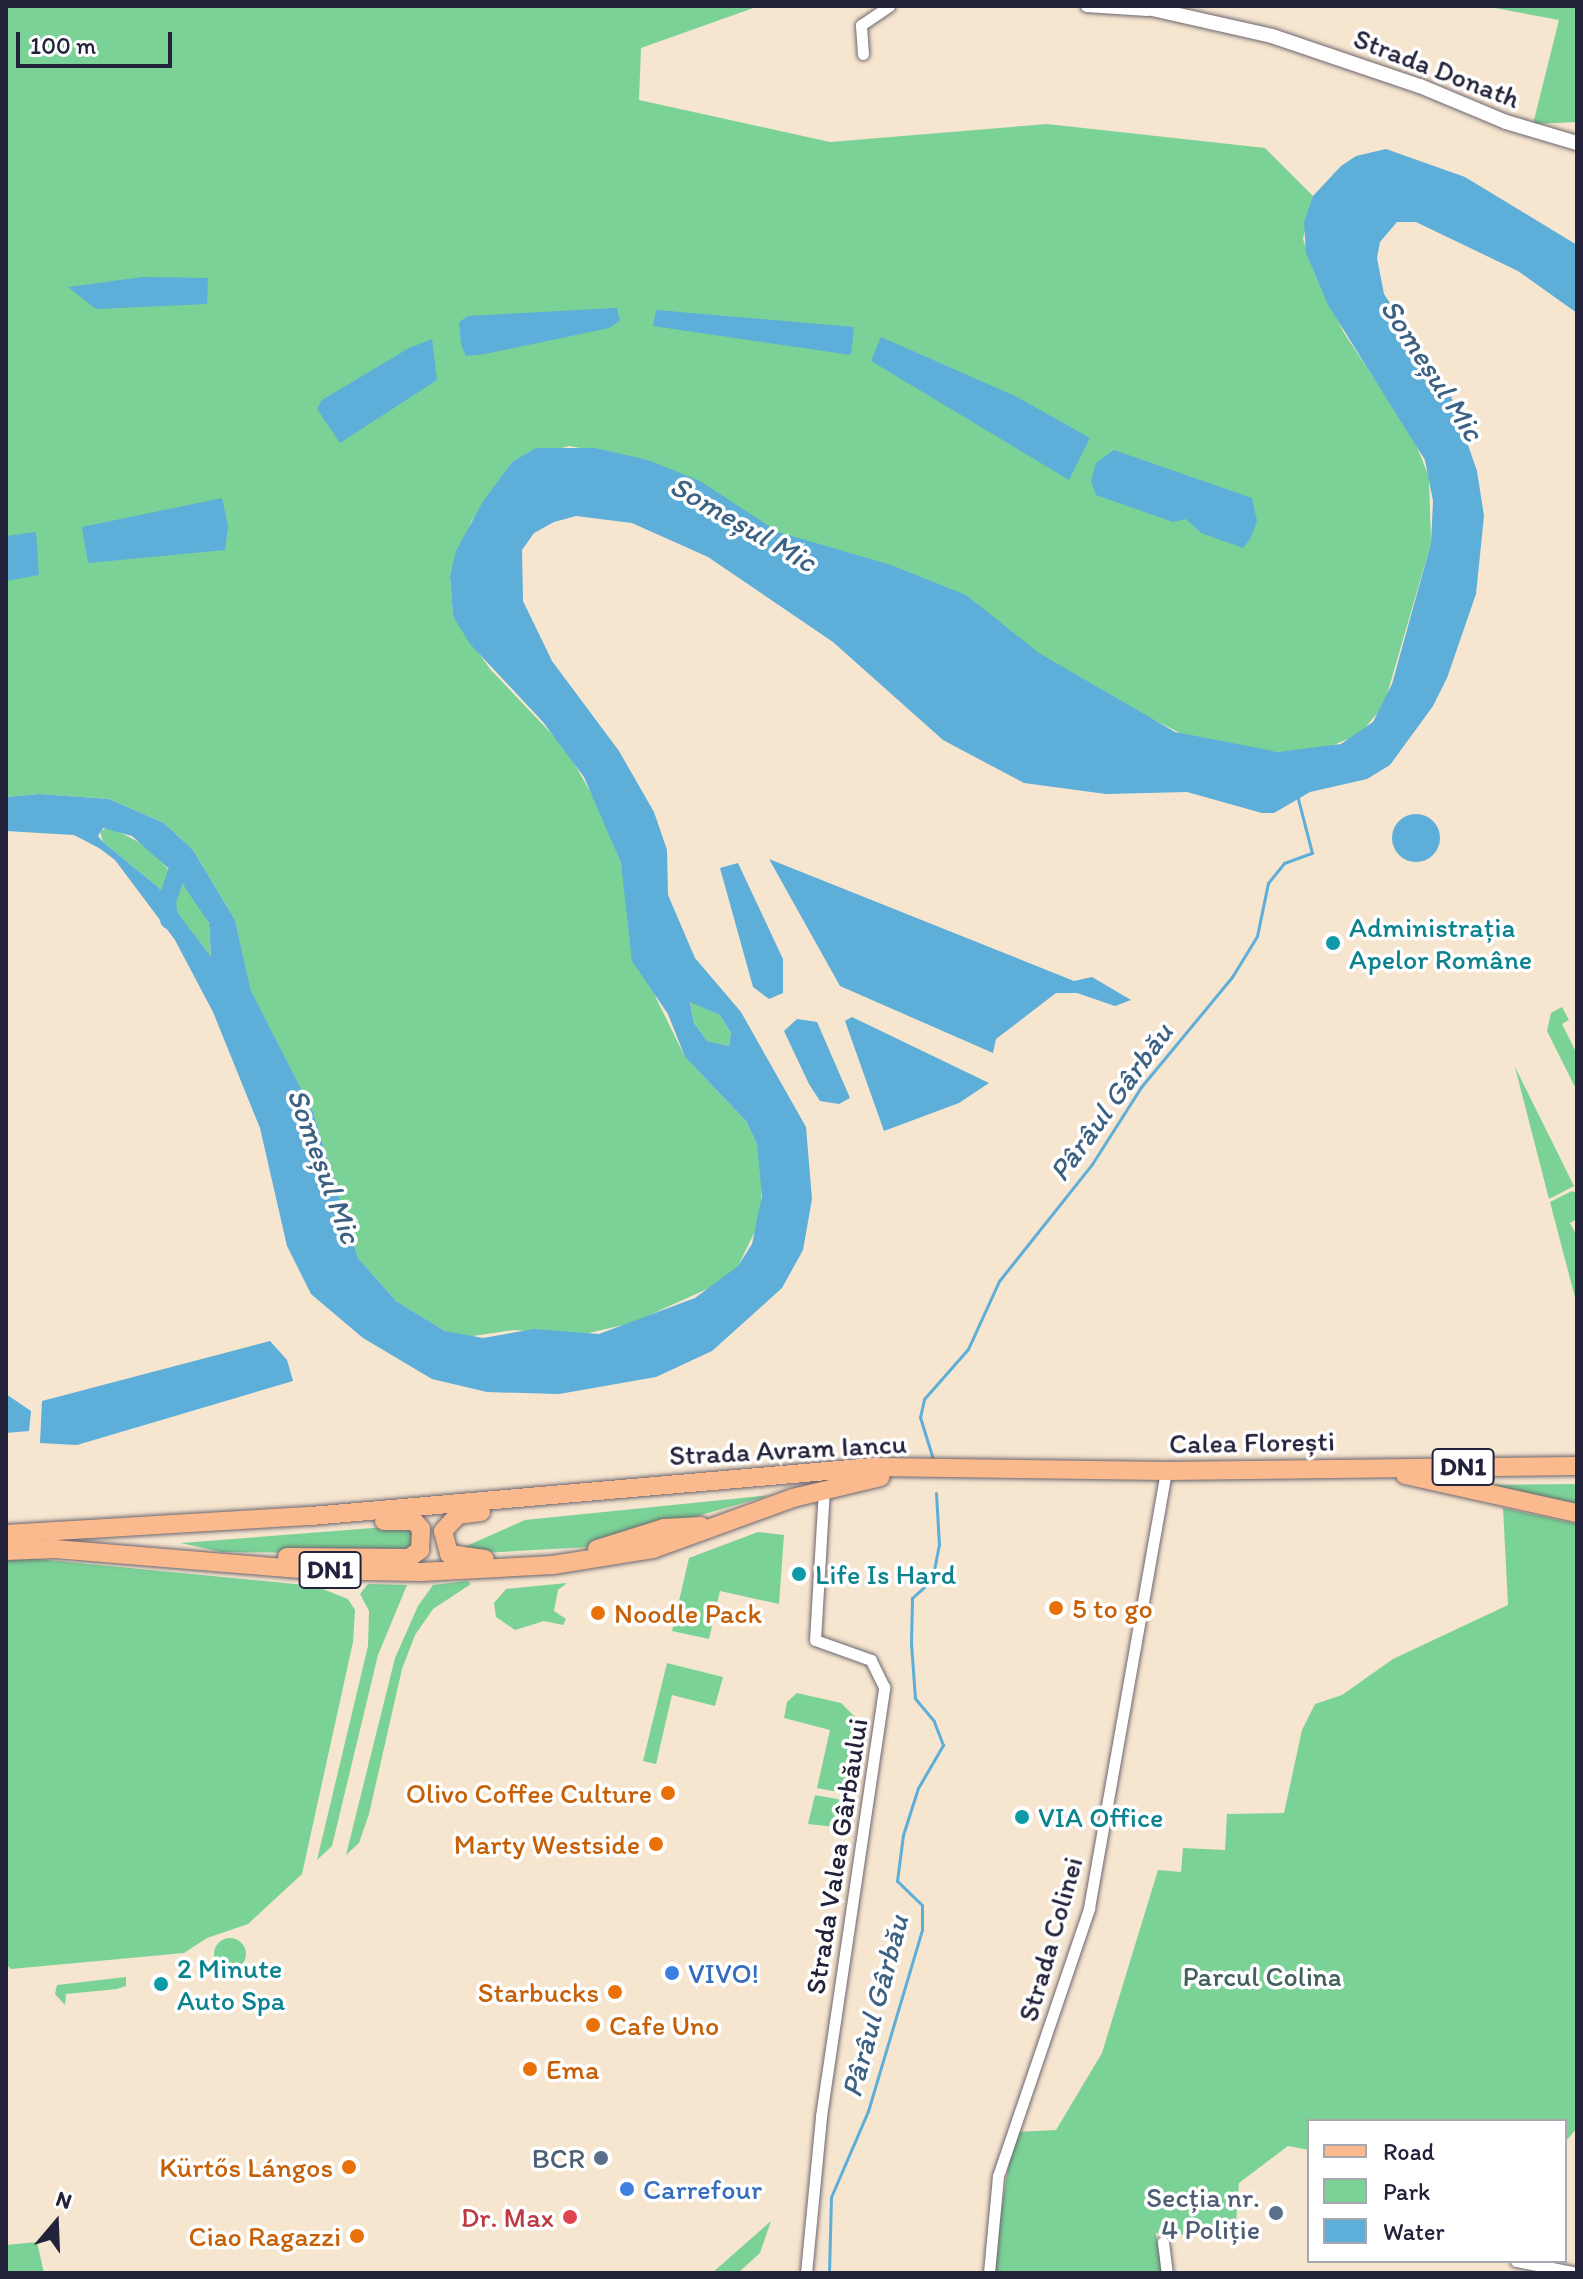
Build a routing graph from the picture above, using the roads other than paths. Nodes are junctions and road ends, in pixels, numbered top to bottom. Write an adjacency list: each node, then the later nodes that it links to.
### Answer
1 (889, 6): 4 (street)
2 (1086, 6): 3 (street)
3 (1143, 8): 5 (street, Strada Donath)
4 (863, 54)
5 (1577, 143)
6 (1577, 1466): 7 (main road, Calea Florești / DN1)
7 (1371, 1468): 9 (main road, Calea Florești / DN1); 12 (main road)
8 (934, 1469): 9 (main road, Calea Florești / DN1); 10 (main road, Strada Avram Iancu / DN1); 11 (main road, Strada Avram Iancu / DN1)
9 (1166, 1471): 21 (street, Strada Colinei)
10 (824, 1488): 13 (main road, Strada Avram Iancu / DN1); 20 (street, Strada Valea Gârbăului)
11 (537, 1496): 13 (main road); 14 (main road, Strada Avram Iancu / DN1)
12 (1577, 1513)
13 (721, 1525): 17 (main road, Strada Avram Iancu / DN1)
14 (174, 1526): 15 (main road, Strada Avram Iancu / DN1); 17 (main road)
15 (6, 1534)
16 (6, 1551): 17 (main road, Strada Avram Iancu / DN1)
17 (212, 1562)
18 (1163, 2242): 22 (street)
19 (1526, 2263): 23 (street)
20 (806, 2273)
21 (989, 2273)
22 (1167, 2273)
23 (1577, 2273)

